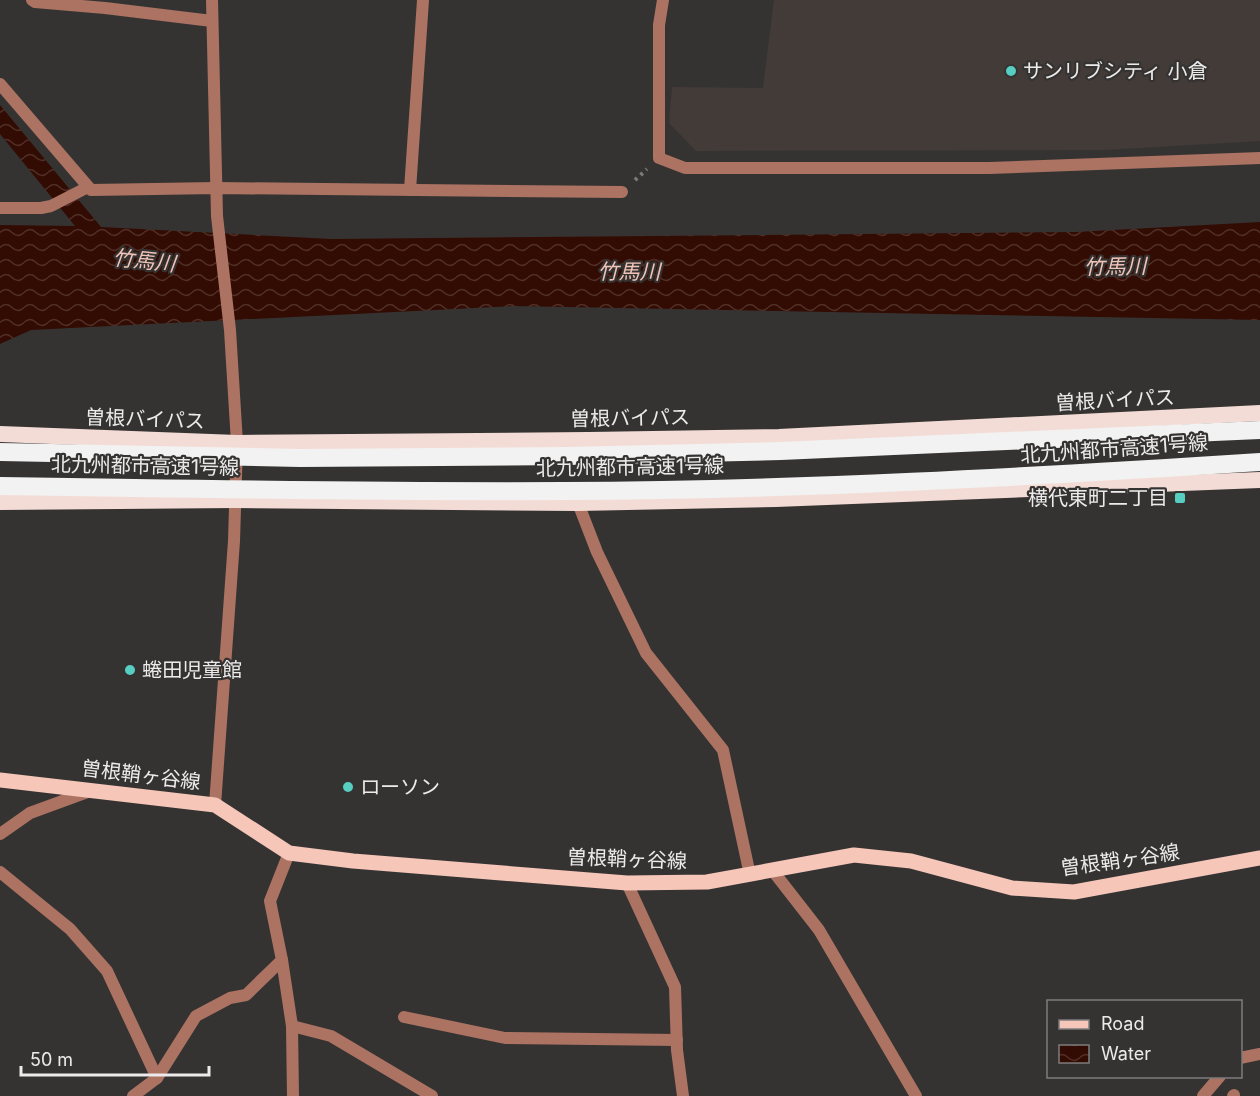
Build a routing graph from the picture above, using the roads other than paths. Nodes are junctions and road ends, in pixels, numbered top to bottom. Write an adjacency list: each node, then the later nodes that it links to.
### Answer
1 (32, 0): 5 (street)
2 (212, 0): 5 (street)
3 (423, 0): 10 (street)
4 (663, 0): 7 (street)
5 (212, 21): 9 (street)
6 (0, 84): 8 (street)
7 (1260, 158)
8 (88, 187): 9 (street); 12 (street)
9 (216, 188): 10 (street); 16 (street)
10 (410, 190): 11 (street)
11 (622, 192)
12 (0, 208)
13 (1260, 413): 16 (highway, 曽根バイパス)
14 (1260, 430): 17 (highway, 北九州都市高速1号線)
15 (0, 434): 16 (highway, 曽根バイパス)
16 (237, 443): 21 (street)
17 (0, 452)
18 (1260, 462): 20 (highway, 北九州都市高速1号線)
19 (1260, 480): 23 (highway)
20 (0, 486)
21 (235, 500): 22 (highway); 23 (highway); 26 (street)
22 (0, 502)
23 (578, 503): 32 (street)
24 (0, 780): 25 (main road, 曽根鞘ヶ谷線)
25 (93, 790): 26 (main road, 曽根鞘ヶ谷線); 27 (street)
26 (215, 805): 28 (main road, 曽根鞘ヶ谷線)
27 (0, 834)
28 (289, 853): 33 (main road, 曽根鞘ヶ谷線); 34 (street)
29 (1260, 858): 30 (main road, 曽根鞘ヶ谷線)
30 (774, 871): 32 (main road, 曽根鞘ヶ谷線); 46 (street)
31 (0, 872): 40 (street)
32 (750, 875): 33 (main road, 曽根鞘ヶ谷線)
33 (627, 883): 37 (street)
34 (282, 960): 36 (street); 40 (street)
35 (404, 1017): 37 (street)
36 (292, 1026): 43 (street); 44 (street)
37 (677, 1040): 45 (street)
38 (1260, 1054): 39 (street)
39 (1242, 1058)
40 (157, 1078): 42 (street)
41 (1219, 1078): 47 (street)
42 (133, 1096)
43 (293, 1096)
44 (432, 1096)
45 (683, 1096)
46 (916, 1096)
47 (1203, 1096)

